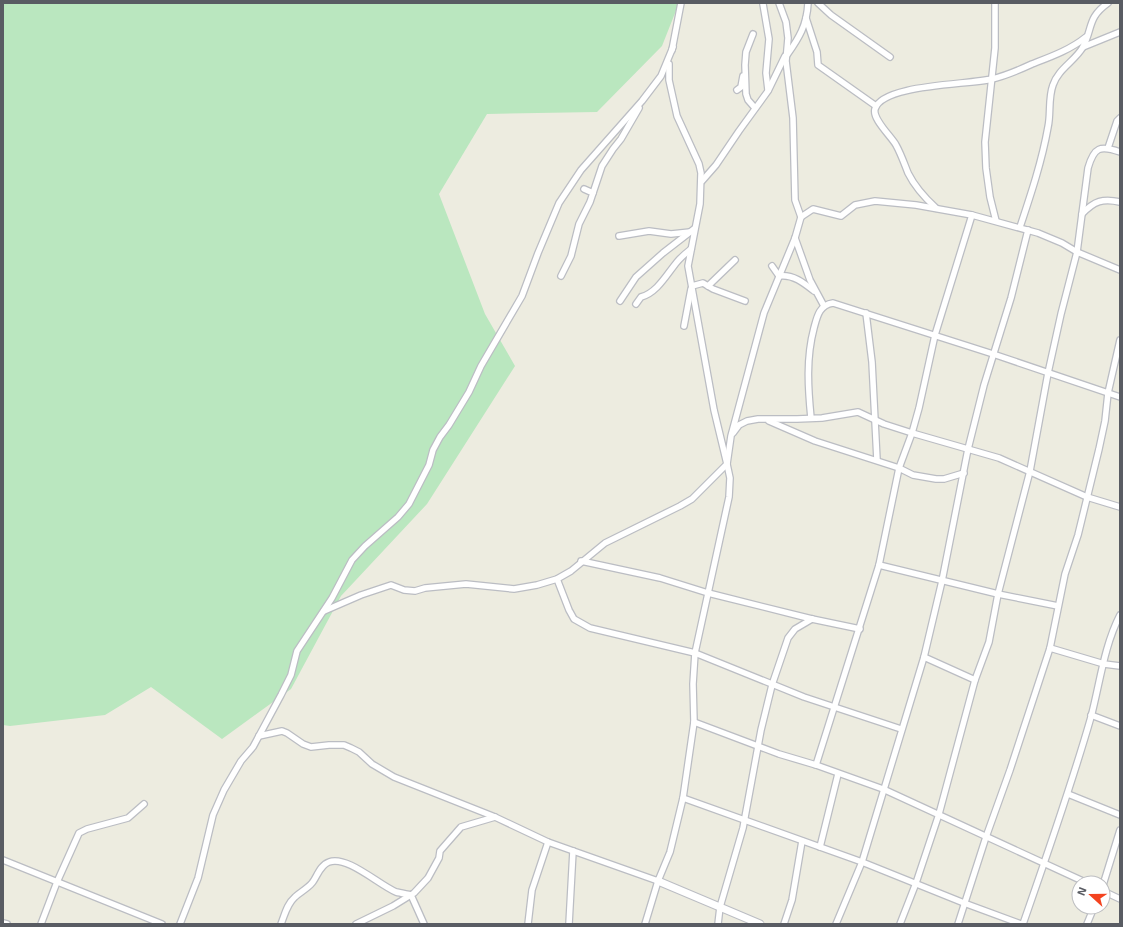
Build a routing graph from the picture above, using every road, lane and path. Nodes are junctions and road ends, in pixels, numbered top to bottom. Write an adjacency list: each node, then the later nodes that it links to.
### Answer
1 (681, 3): 12 (street)
2 (779, 3): 14 (street)
3 (808, 3): 8 (street)
4 (818, 3): 15 (street)
5 (995, 3): 17 (street)
6 (1108, 3): 11 (street)
7 (763, 4): 19 (street)
8 (806, 18): 14 (street); 21 (street)
9 (1120, 32): 13 (street)
10 (753, 34): 16 (street)
11 (1086, 37): 13 (street); 17 (street)
12 (673, 47): 20 (street); 26 (street)
13 (1083, 47): 35 (street)
14 (786, 55): 19 (street); 33 (street)
15 (890, 57)
16 (745, 65): 18 (street); 22 (street)
17 (992, 79): 21 (street); 34 (street)
18 (737, 90)
19 (768, 91): 22 (street)
20 (642, 101): 28 (street); 82 (street)
21 (876, 106): 30 (street)
22 (755, 108): 26 (street)
23 (1120, 118): 24 (street)
24 (1108, 148): 25 (street); 31 (street)
25 (1120, 152)
26 (702, 182): 36 (street)
27 (584, 189): 28 (street)
28 (593, 193): 45 (street)
29 (1120, 202): 31 (street)
30 (936, 208): 32 (street); 33 (street)
31 (1082, 214): 41 (street)
32 (972, 215): 34 (street); 56 (street)
33 (801, 216): 39 (street)
34 (996, 221): 35 (street)
35 (1020, 227): 37 (street)
36 (693, 230): 38 (street); 40 (street); 50 (street)
37 (1028, 230): 41 (street); 58 (street)
38 (619, 236)
39 (795, 238): 46 (street); 49 (street)
40 (691, 248): 47 (street); 52 (street)
41 (1077, 252): 44 (street); 59 (street)
42 (735, 260): 48 (street)
43 (772, 266): 46 (street)
44 (1120, 270)
45 (561, 276)
46 (779, 276): 49 (street); 66 (street)
47 (692, 286): 48 (street); 55 (street); 69 (street)
48 (708, 286): 51 (street)
49 (817, 293): 53 (street)
50 (620, 300)
51 (746, 301)
52 (636, 304)
53 (824, 306): 54 (street); 62 (street)
54 (866, 313): 56 (street); 64 (street)
55 (684, 326)
56 (935, 335): 58 (street); 65 (street)
57 (1120, 340): 60 (street)
58 (993, 354): 59 (street); 67 (street)
59 (1048, 373): 60 (street); 71 (street)
60 (1108, 393): 61 (street); 73 (street)
61 (1120, 397)
62 (810, 418): 63 (street); 64 (street)
63 (767, 420): 66 (street); 68 (street)
64 (875, 420): 65 (street); 68 (street)
65 (912, 433): 67 (street); 70 (street)
66 (731, 436): 69 (street)
67 (968, 449): 71 (street); 72 (street)
68 (877, 460): 70 (street)
69 (727, 464): 75 (street); 79 (street)
70 (899, 468): 72 (street); 76 (street)
71 (1030, 471): 73 (street); 80 (street)
72 (964, 472): 78 (street)
73 (1087, 497): 74 (street); 81 (street)
74 (1120, 507)
75 (581, 561): 77 (street); 79 (street)
76 (879, 565): 78 (street); 85 (street)
77 (558, 579): 82 (street); 87 (street)
78 (942, 581): 80 (street); 88 (street)
79 (708, 593): 84 (street); 87 (street)
80 (998, 594): 81 (street); 91 (street)
81 (1058, 606): 86 (street)
82 (323, 611): 98 (street)
83 (1120, 615): 89 (street)
84 (812, 619): 85 (street); 92 (street)
85 (860, 629): 93 (street)
86 (1050, 648): 89 (street); 111 (street)
87 (694, 653): 92 (street); 95 (street)
88 (924, 657): 91 (street); 97 (street)
89 (1104, 664): 90 (street); 94 (street)
90 (1120, 666)
91 (974, 680): 106 (street)
92 (772, 685): 93 (street); 99 (street)
93 (834, 706): 97 (street); 100 (street)
94 (1091, 715): 96 (street); 103 (street)
95 (694, 722): 99 (street); 104 (street)
96 (1120, 726)
97 (901, 729): 102 (street)
98 (259, 736): 108 (street); 131 (street)
99 (758, 747): 100 (street); 109 (street)
100 (816, 765): 101 (street)
101 (838, 774): 102 (street); 114 (street)
102 (883, 789): 106 (street); 117 (street)
103 (1068, 794): 107 (street); 118 (street)
104 (683, 798): 109 (street); 121 (street)
105 (144, 804): 122 (street)
106 (939, 814): 111 (street); 123 (street)
107 (1120, 814)
108 (495, 817): 113 (street); 124 (street)
109 (744, 820): 112 (street); 126 (street)
110 (1120, 830): 119 (street)
111 (986, 837): 118 (street); 125 (street)
112 (802, 841): 114 (street); 140 (street)
113 (548, 842): 115 (street); 135 (street)
114 (820, 847): 117 (street)
115 (573, 851): 121 (street); 136 (street)
116 (3, 860): 122 (street)
117 (862, 862): 123 (street); 141 (street)
118 (1044, 863): 120 (street); 144 (street)
119 (1106, 875)
120 (1071, 876)
121 (658, 881): 126 (street); 137 (street)
122 (57, 882): 129 (street); 130 (street)
123 (916, 883): 125 (street); 142 (street)
124 (411, 895): 132 (street); 133 (street); 134 (street)
125 (964, 903): 143 (street); 144 (street)
126 (720, 908): 138 (street); 139 (street)
127 (3, 923): 128 (street)
128 (7, 924)
129 (41, 924)
130 (162, 924)
131 (180, 924)
132 (281, 924)
133 (356, 924)
134 (424, 924)
135 (528, 924)
136 (569, 924)
137 (645, 924)
138 (718, 924)
139 (760, 924)
140 (784, 924)
141 (836, 924)
142 (900, 924)
143 (958, 924)
144 (1022, 924)

